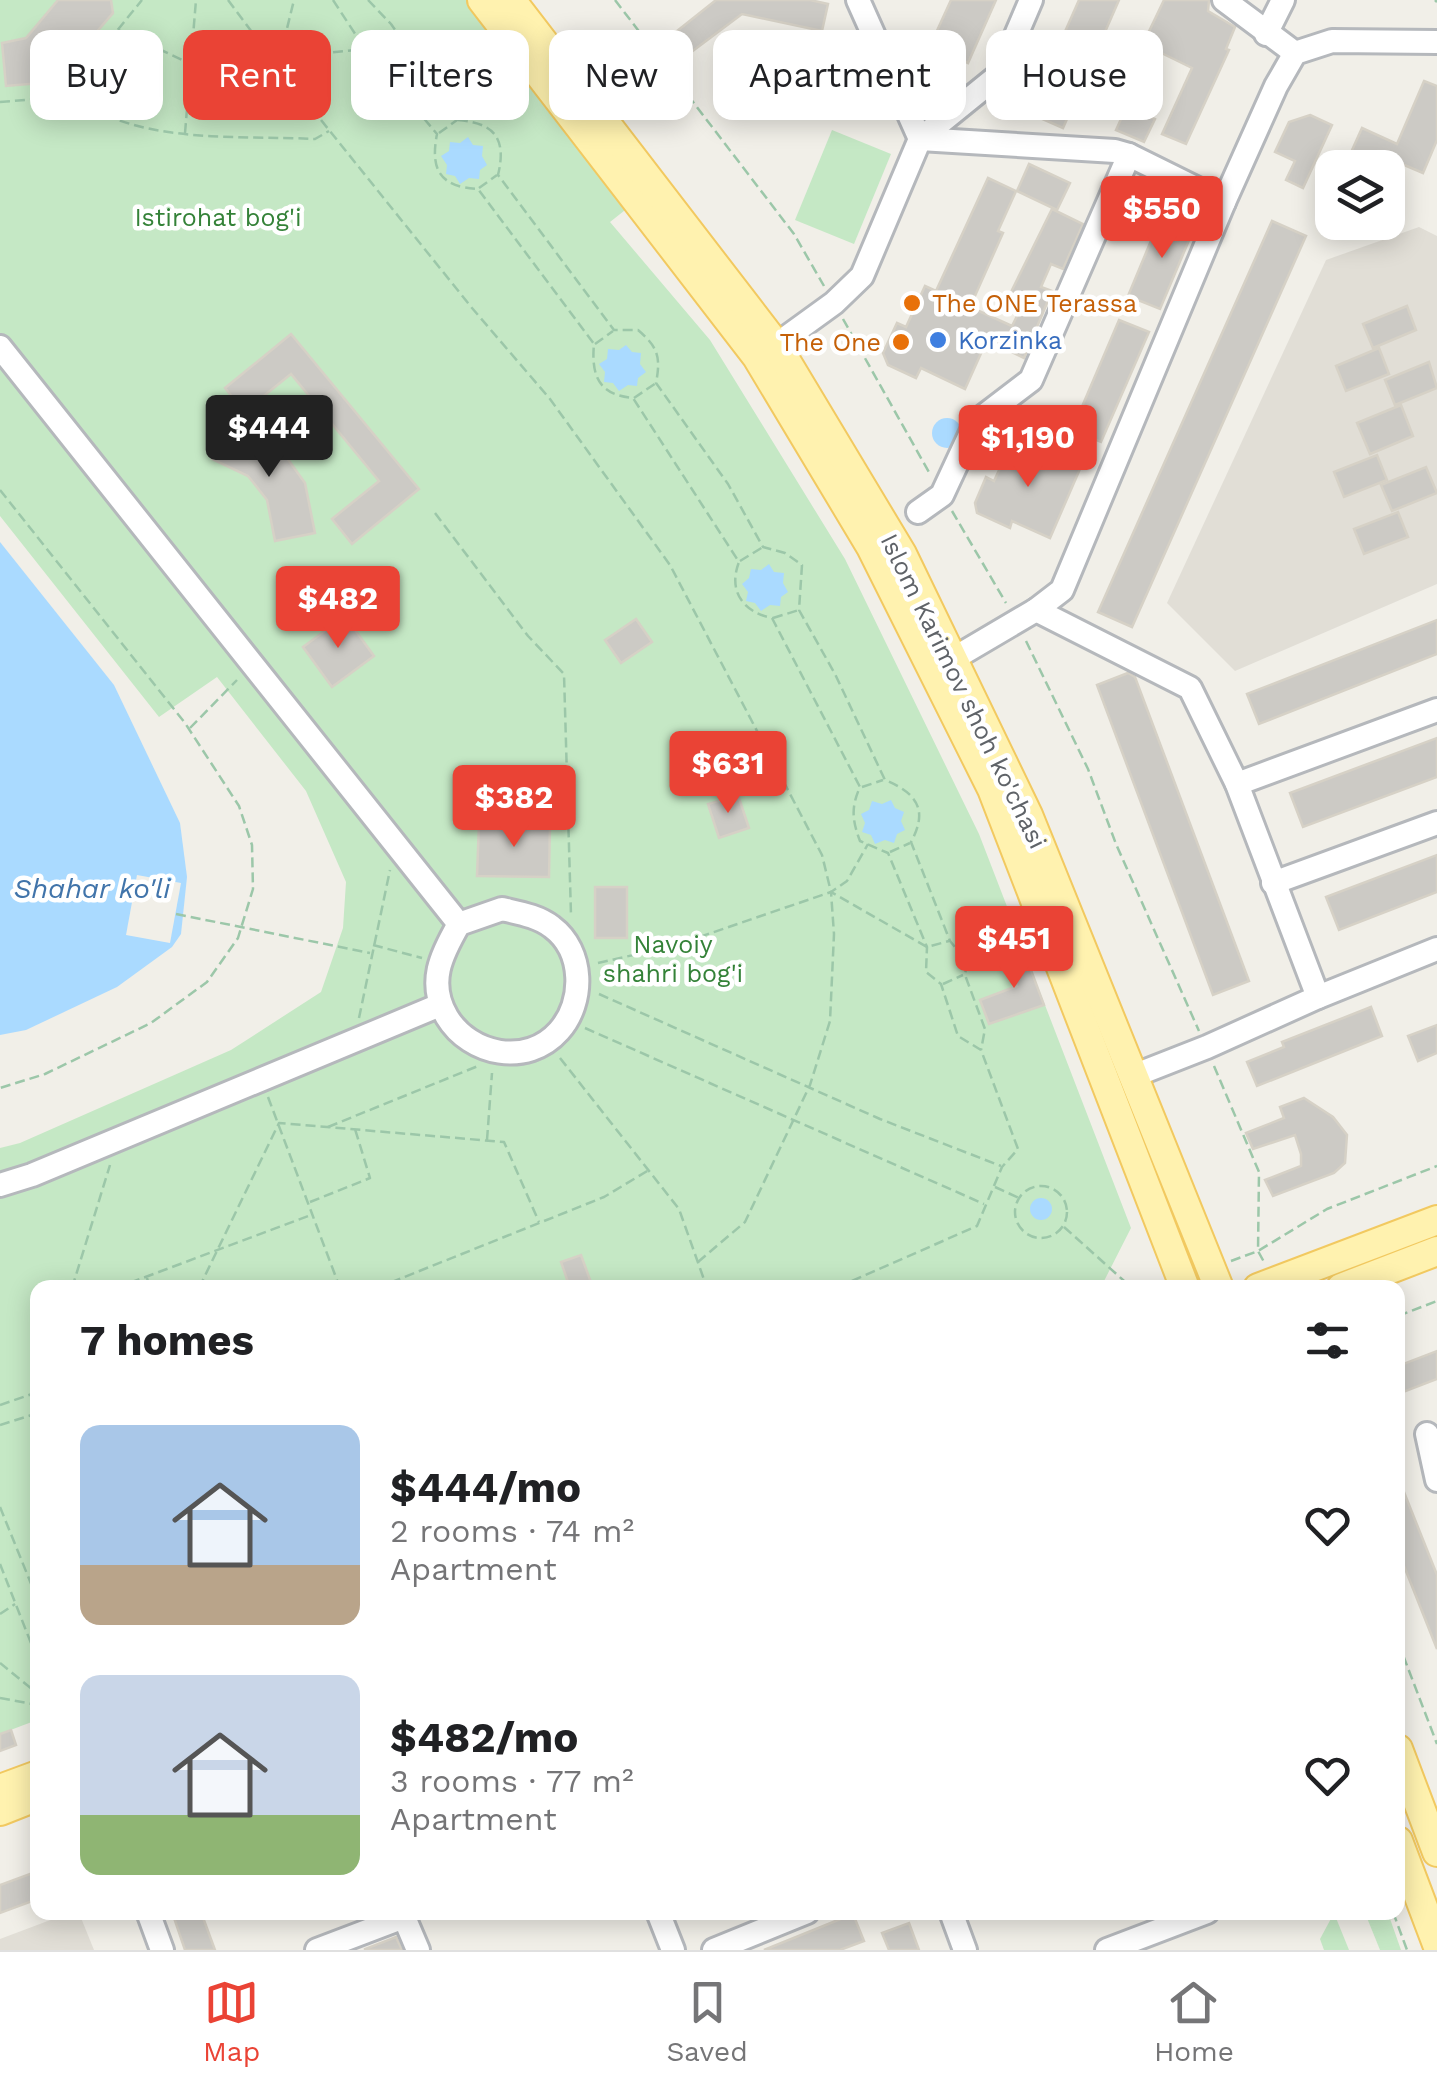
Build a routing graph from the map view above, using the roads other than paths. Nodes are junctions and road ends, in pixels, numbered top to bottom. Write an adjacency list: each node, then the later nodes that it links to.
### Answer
1 (482, 0): 14 (main road, Islom Karimov shoh ko'chasi)
2 (511, 0): 14 (main road, Islom Karimov shoh ko'chasi)
3 (858, 0): 10 (street)
4 (1031, 0): 10 (street)
5 (1224, 0): 7 (street)
6 (1283, 0): 7 (street)
7 (1266, 34): 9 (street)
8 (1437, 42): 9 (street)
9 (1296, 54): 12 (street)
10 (920, 140): 11 (street); 14 (street)
11 (1129, 155): 12 (street); 15 (street)
12 (1224, 202): 16 (street)
13 (0, 347): 22 (street)
14 (767, 352): 17 (main road, Islom Karimov shoh ko'chasi)
15 (918, 512)
16 (1036, 610): 17 (street); 19 (street)
17 (944, 664): 26 (main road, Islom Karimov shoh ko'chasi); 31 (main road, Islom Karimov shoh ko'chasi)
18 (1437, 710): 19 (street)
19 (1237, 784): 21 (street)
20 (1437, 823): 21 (street)
21 (1273, 884): 24 (street)
22 (459, 924): 25 (street); 25 (street)
23 (1437, 949): 24 (street)
24 (1318, 997): 26 (street)
25 (440, 1005): 27 (street)
26 (1133, 1076): 30 (main road, Islom Karimov shoh ko'chasi)
27 (0, 1185)
28 (1437, 1220): 32 (main road)
29 (1437, 1251): 33 (main road)
30 (1215, 1278)
31 (1181, 1280)
32 (1279, 1280)
33 (1361, 1280)
34 (1427, 1434): 35 (street)
35 (1437, 1480)
36 (1405, 1767): 41 (main road)
37 (30, 1778): 38 (main road)
38 (0, 1790)
39 (30, 1799): 40 (main road)
40 (0, 1811)
41 (1437, 1852)
42 (1405, 1859): 50 (main road)
43 (151, 1920): 51 (street)
44 (390, 1920): 52 (street)
45 (407, 1920): 53 (street)
46 (661, 1920): 54 (street)
47 (788, 1920): 55 (street)
48 (954, 1920): 56 (street)
49 (1187, 1920): 57 (street)
50 (1437, 1944)
51 (162, 1950)
52 (317, 1950)
53 (418, 1950)
54 (673, 1950)
55 (714, 1950)
56 (965, 1950)
57 (1107, 1950)

